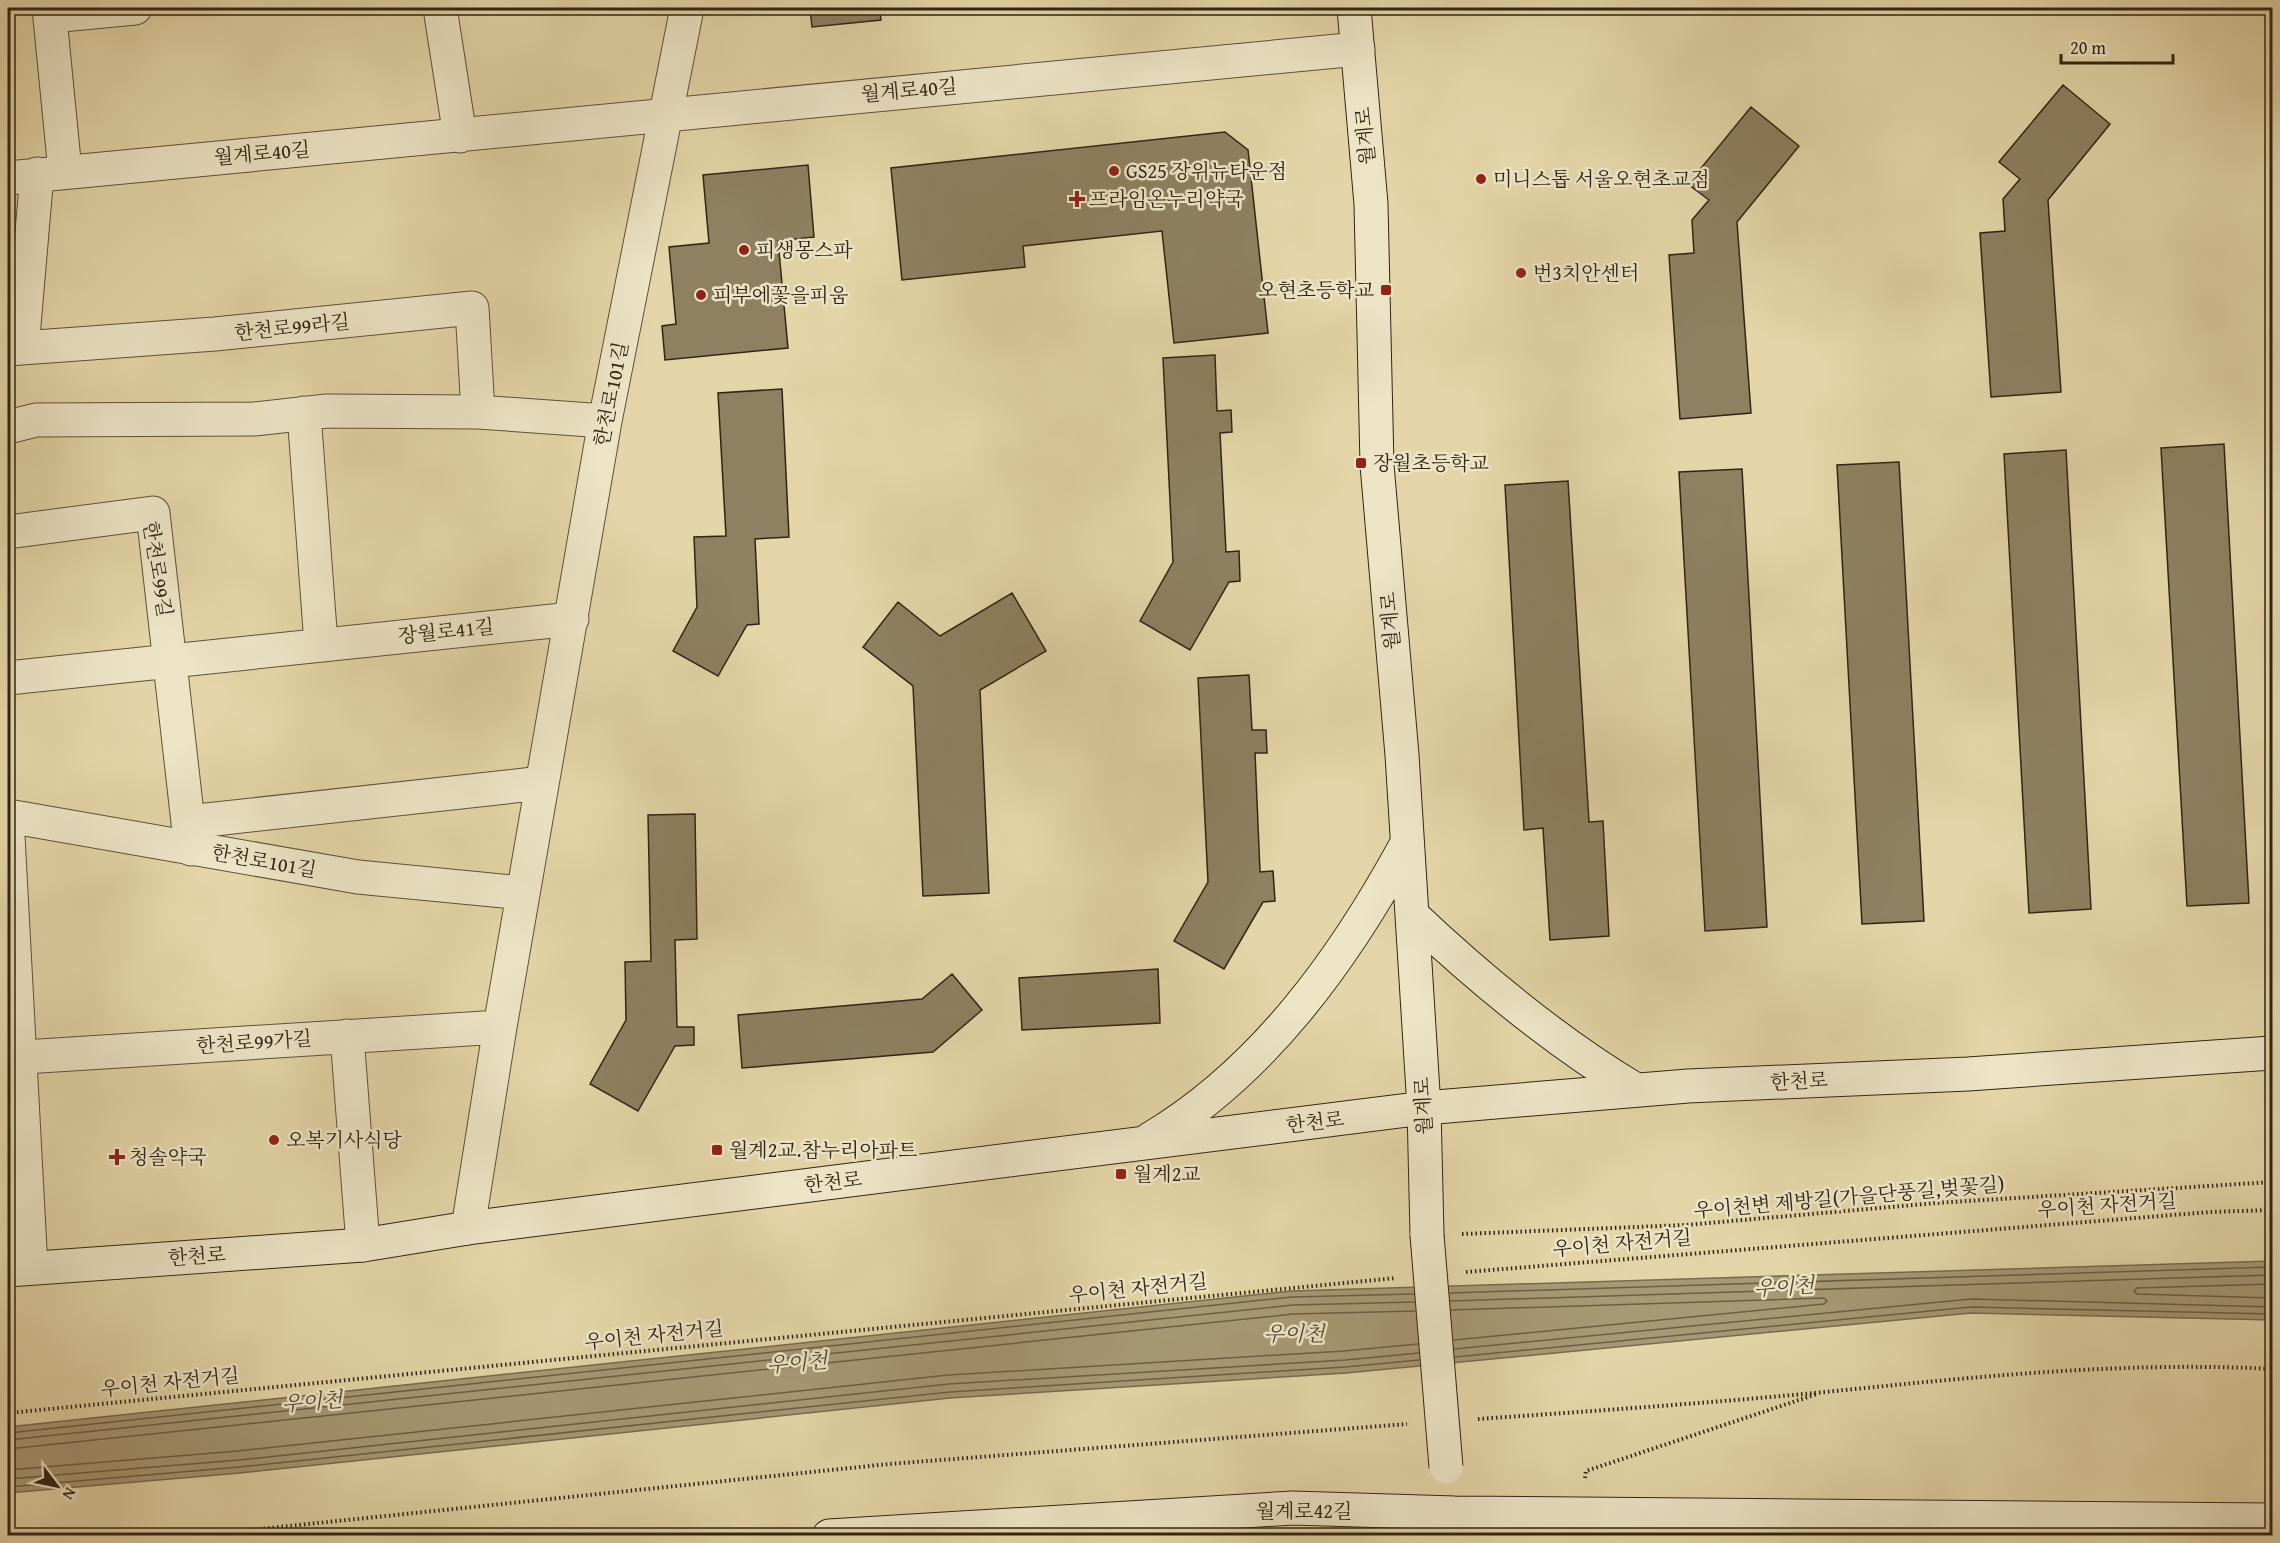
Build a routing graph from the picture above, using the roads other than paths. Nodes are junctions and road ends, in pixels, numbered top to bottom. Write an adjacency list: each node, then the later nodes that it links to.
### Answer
1 (135, 8): 5 (street)
2 (440, 8): 8 (street)
3 (687, 8): 7 (street, 한천로101길)
4 (1354, 8): 6 (street, 월계로)
5 (50, 12): 9 (street)
6 (1358, 49): 7 (street, 월계로40길); 24 (street, 월계로)
7 (666, 114): 8 (street, 월계로40길); 13 (street, 한천로101길)
8 (460, 136): 9 (street, 월계로40길)
9 (36, 174): 10 (street)
10 (15, 349): 11 (street, 한천로99라길)
11 (478, 412): 12 (street); 13 (street)
12 (304, 413): 14 (street); 17 (street)
13 (605, 420): 16 (street, 한천로101길)
14 (8, 427)
15 (8, 532): 18 (street, 한천로99길)
16 (572, 619): 17 (street, 장월로41길); 20 (street, 한천로101길)
17 (321, 644): 18 (street, 장월로41길)
18 (171, 659): 19 (street, 장월로41길); 23 (street)
19 (8, 678)
20 (542, 783): 23 (street, 한천로101길); 25 (street, 한천로101길)
21 (8, 816): 23 (street, 한천로101길)
22 (8, 836): 27 (street, 한천로)
23 (189, 836): 25 (street, 한천로101길)
24 (1406, 845): 26 (street, 월계로); 34 (street)
25 (523, 893): 28 (street, 한천로101길)
26 (1412, 915): 32 (street); 33 (street, 월계로)
27 (9, 922): 31 (street, 한천로)
28 (500, 1027): 29 (street, 한천로99가길); 35 (street, 한천로101길)
29 (347, 1036): 31 (street, 한천로99가길); 36 (street)
30 (2272, 1053): 32 (street, 한천로)
31 (13, 1058): 37 (street, 한천로)
32 (1636, 1090): 33 (street, 한천로)
33 (1424, 1108): 34 (street, 한천로); 39 (street, 월계로, bridge)
34 (1143, 1143): 35 (street, 한천로)
35 (468, 1228): 36 (street, 한천로)
36 (363, 1245): 37 (street, 한천로)
37 (19, 1269)
38 (2272, 1520): 39 (street, 월계로42길)
39 (1456, 1524): 40 (street, 월계로42길)
40 (932, 1532): 41 (street, 월계로42길)
41 (830, 1536)

